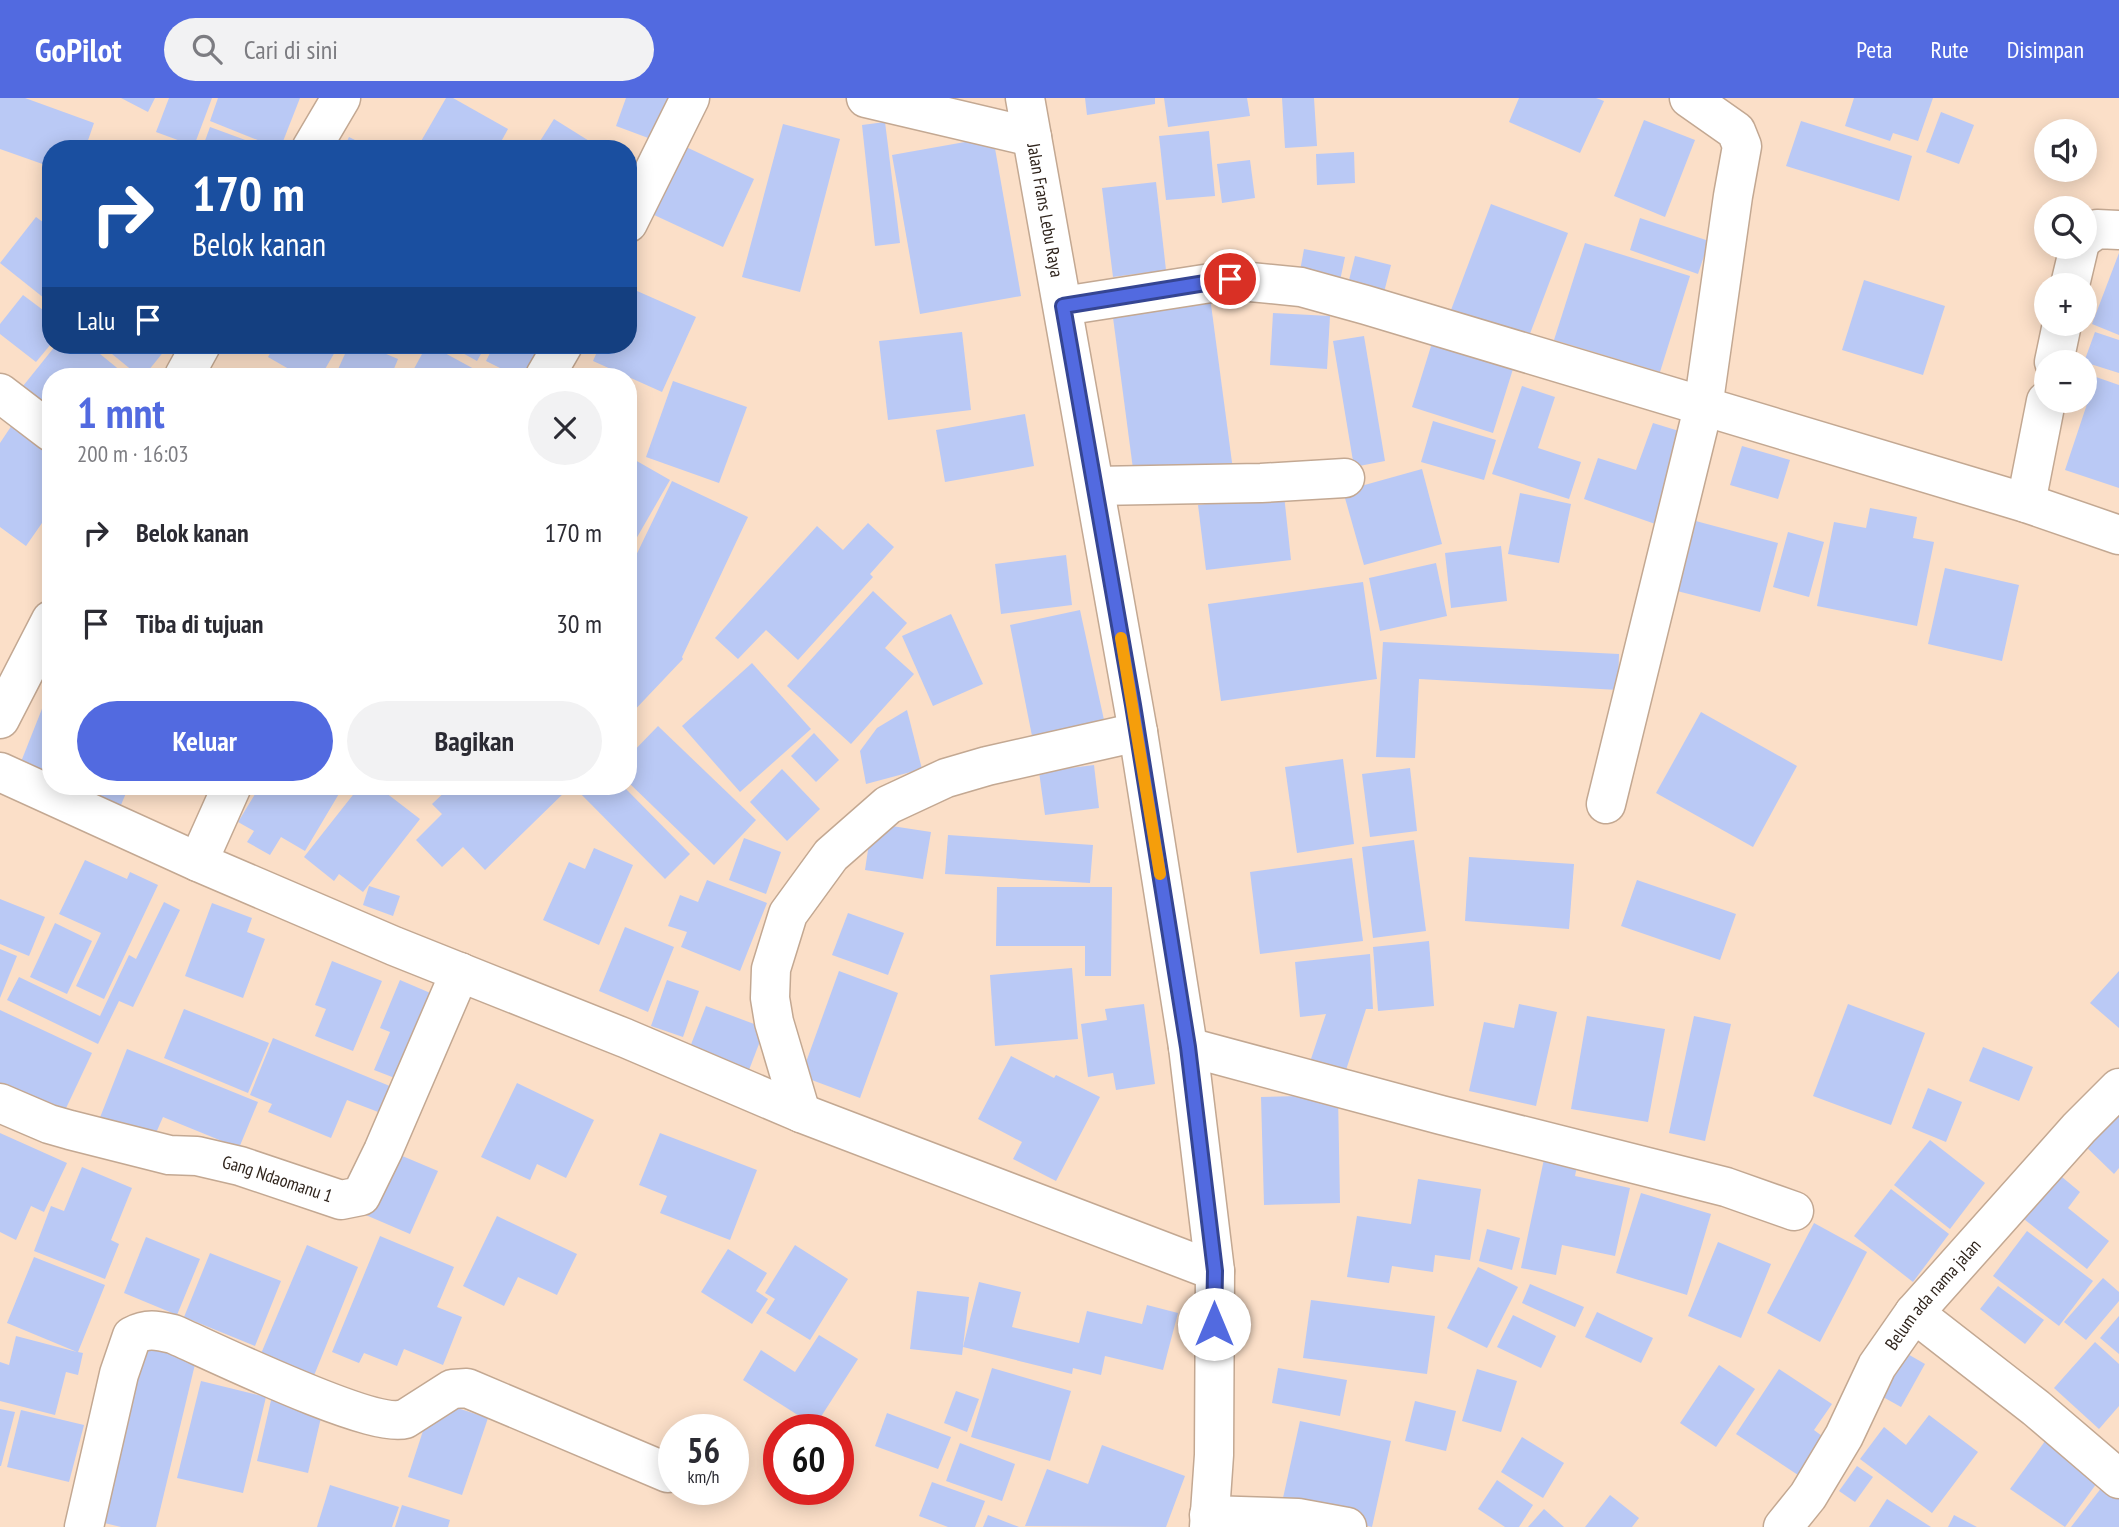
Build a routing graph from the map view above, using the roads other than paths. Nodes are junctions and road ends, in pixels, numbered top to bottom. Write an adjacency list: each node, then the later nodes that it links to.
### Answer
1 (341, 98): 7 (street)
2 (690, 98): 8 (street)
3 (866, 98): 6 (street)
4 (1025, 98): 6 (street, Jalan Frans Lebu Raya)
5 (1689, 98): 13 (street)
6 (1032, 137): 11 (street, Jalan Frans Lebu Raya)
7 (317, 140)
8 (637, 205)
9 (2097, 229): 10 (street)
10 (2119, 230)
11 (1063, 306): 13 (street); 17 (street, Jalan Frans Lebu Raya)
12 (0, 394): 15 (street)
13 (1703, 408): 18 (street); 27 (street)
14 (2044, 413): 18 (street)
15 (42, 425)
16 (1345, 478): 17 (street)
17 (1096, 486): 22 (street, Jalan Frans Lebu Raya)
18 (2026, 503): 19 (street)
19 (2119, 535)
20 (42, 637): 21 (street)
21 (0, 719)
22 (1138, 732): 30 (street, Jalan Frans Lebu Raya); 33 (street)
23 (0, 772): 24 (street)
24 (42, 791)
25 (51, 795): 28 (street)
26 (228, 795): 28 (street)
27 (1606, 804)
28 (198, 862): 29 (street)
29 (460, 972): 32 (street, Gang Ndaomanu 1); 33 (street)
30 (1188, 1047): 34 (street); 35 (street, Jalan Frans Lebu Raya)
31 (2119, 1088): 36 (street, Belum ada nama jalan)
32 (0, 1103)
33 (800, 1113): 35 (street)
34 (1794, 1211)
35 (1215, 1271): 39 (street, Jalan Frans Lebu Raya)
36 (1914, 1313): 38 (street); 42 (street, Belum ada nama jalan)
37 (658, 1469): 40 (street)
38 (2119, 1479)
39 (1209, 1521): 41 (street)
40 (84, 1527)
41 (1347, 1527)
42 (1783, 1527)

